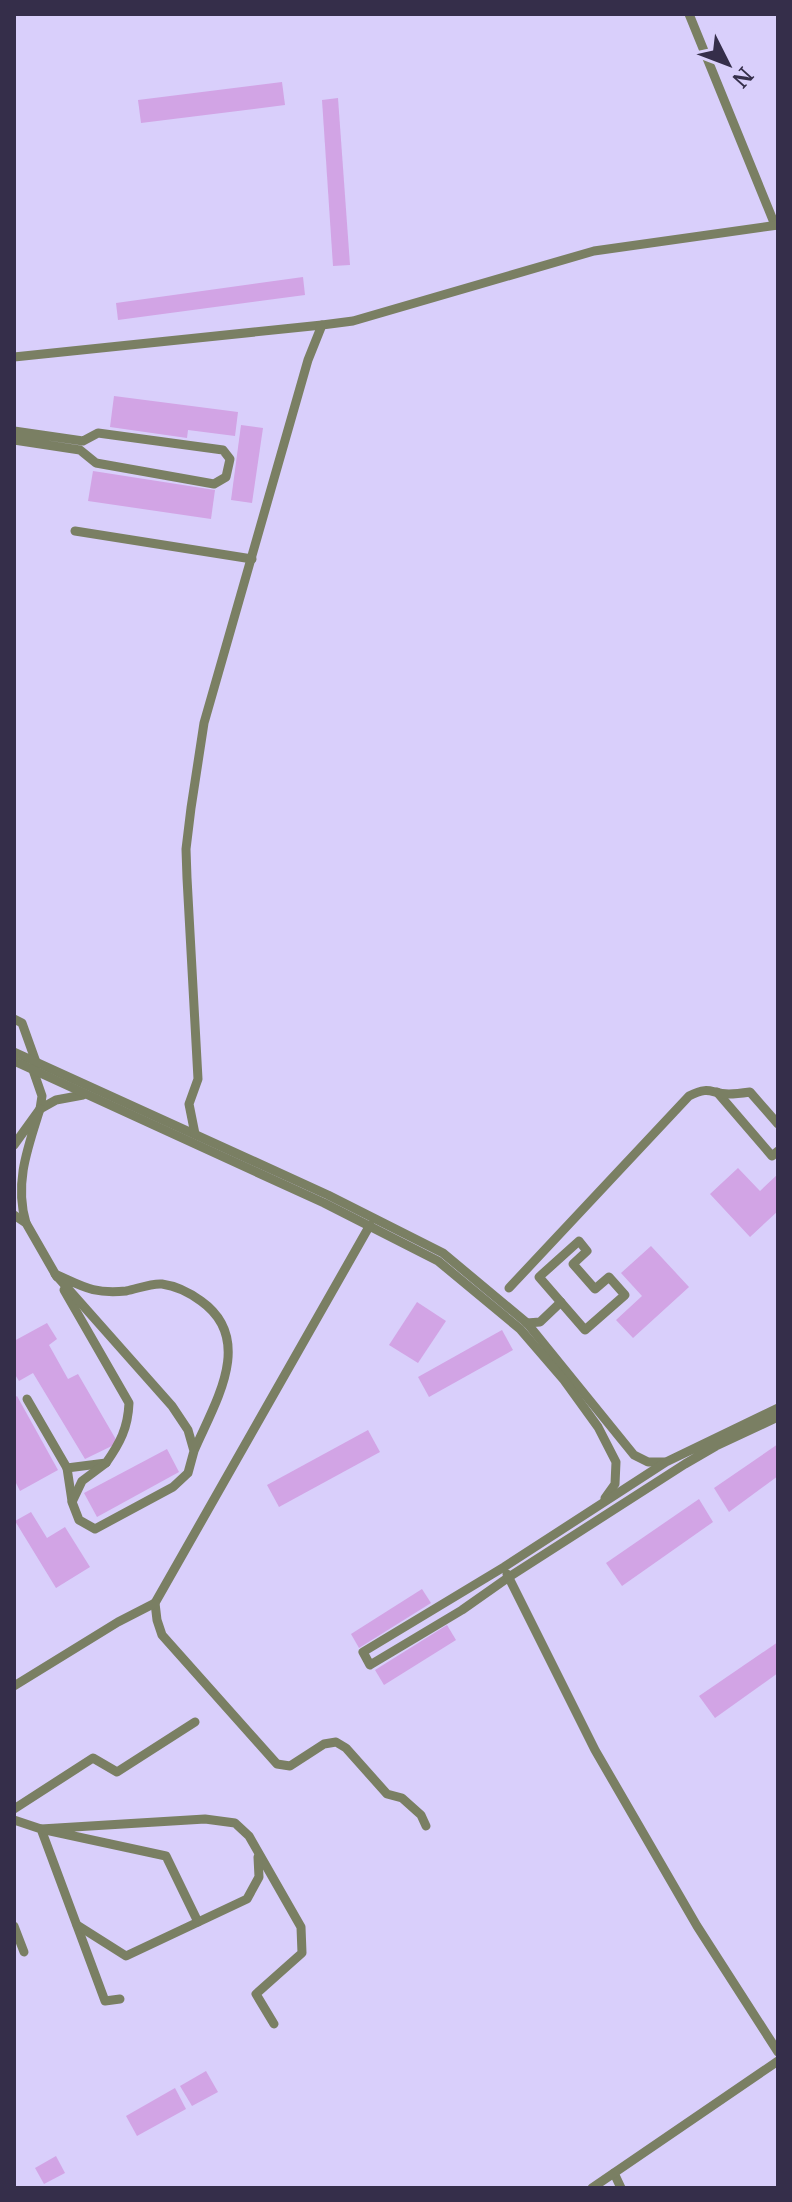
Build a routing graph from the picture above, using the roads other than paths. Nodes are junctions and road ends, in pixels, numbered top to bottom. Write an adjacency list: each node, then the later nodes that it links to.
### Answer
1 (689, 14): 2 (lane)
2 (777, 225): 3 (lane)
3 (322, 325): 4 (lane); 8 (lane)
4 (14, 357)
5 (14, 431): 6 (lane)
6 (14, 440)
7 (75, 531): 8 (lane)
8 (252, 559): 17 (lane)
9 (14, 1019): 12 (lane)
10 (14, 1052): 12 (lane)
11 (14, 1061): 12 (lane)
12 (34, 1066): 14 (lane); 15 (lane); 17 (lane)
13 (714, 1090): 16 (lane); 19 (lane); 24 (lane)
14 (87, 1095): 15 (lane); 22 (lane)
15 (40, 1109): 18 (lane); 21 (lane)
16 (778, 1124)
17 (195, 1134): 25 (lane)
18 (14, 1145)
19 (778, 1151)
20 (14, 1215): 21 (lane)
21 (26, 1223): 23 (lane)
22 (370, 1225): 38 (lane); 41 (lane)
23 (55, 1274): 34 (lane); 34 (lane); 36 (lane)
24 (509, 1288): 25 (lane); 27 (lane)
25 (489, 1291): 27 (lane)
26 (561, 1302): 26 (lane); 28 (lane)
27 (504, 1304): 29 (lane)
28 (540, 1322): 29 (lane); 30 (lane)
29 (527, 1323): 30 (lane)
30 (539, 1337): 35 (lane)
31 (27, 1399): 37 (lane)
32 (778, 1408): 35 (lane)
33 (778, 1417): 40 (lane)
34 (194, 1451): 39 (lane)
35 (666, 1462): 38 (lane)
36 (106, 1463): 37 (lane); 39 (lane)
37 (67, 1468): 39 (lane)
38 (603, 1501): 40 (lane)
39 (72, 1502)
40 (506, 1572): 40 (lane); 55 (lane)
41 (155, 1603): 42 (lane); 46 (lane)
42 (14, 1686)
43 (195, 1722): 44 (lane)
44 (14, 1809)
45 (14, 1820): 47 (lane)
46 (426, 1826)
47 (41, 1829): 48 (lane); 49 (lane); 50 (lane)
48 (258, 1854): 49 (lane); 54 (lane)
49 (198, 1922): 50 (lane)
50 (77, 1925): 53 (lane)
51 (14, 1926): 52 (lane)
52 (24, 1952)
53 (120, 1999)
54 (274, 2024)
55 (778, 2052)
56 (778, 2061): 57 (lane)
57 (614, 2173): 58 (lane); 59 (lane)
58 (592, 2188)
59 (621, 2188)

